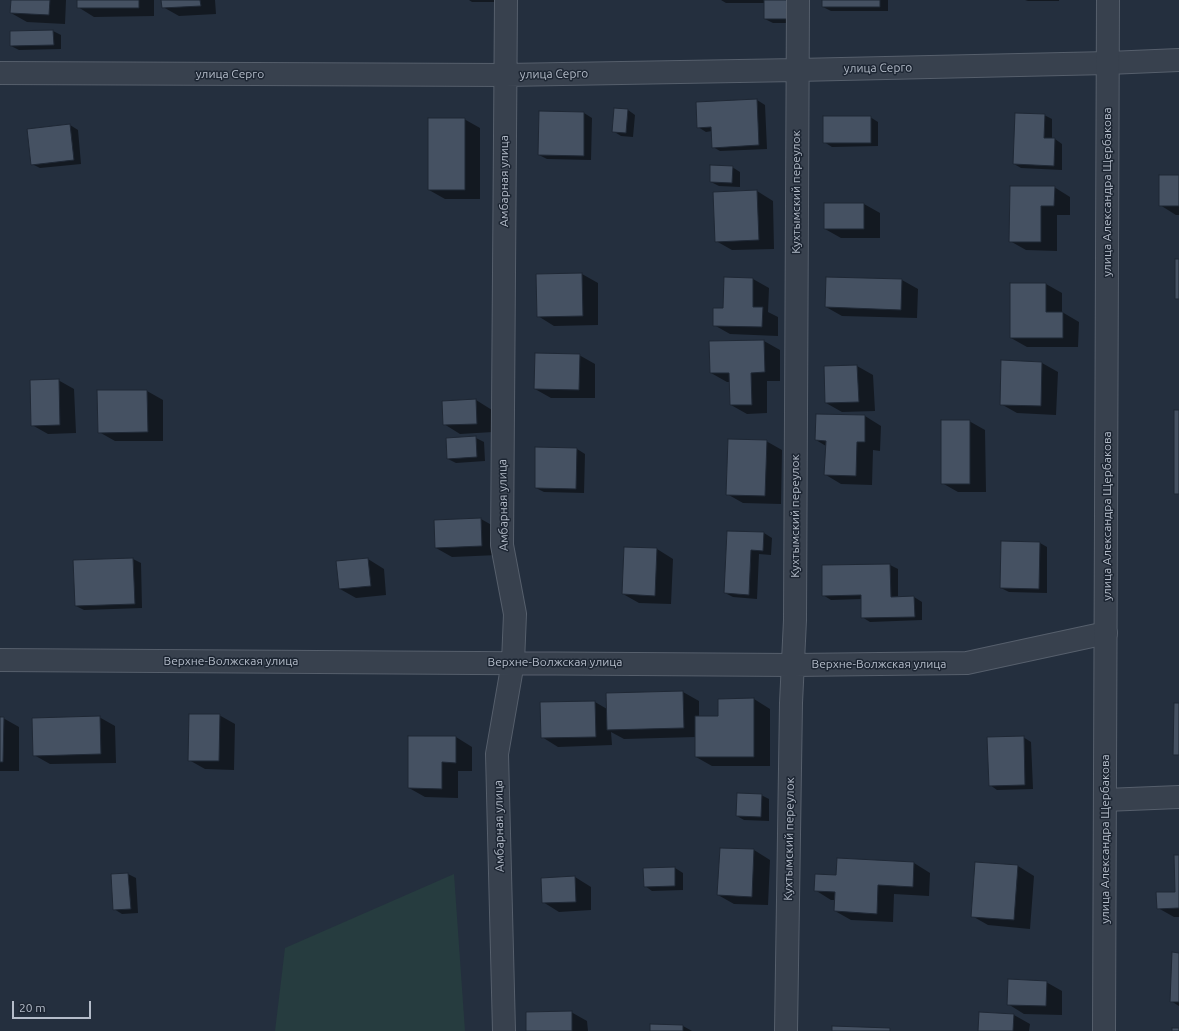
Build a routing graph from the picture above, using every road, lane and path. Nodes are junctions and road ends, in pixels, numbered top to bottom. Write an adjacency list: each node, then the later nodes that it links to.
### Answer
1 (506, 0): 8 (street, Амбарная улица)
2 (798, 0): 6 (street, Кухтымский переулок)
3 (1108, 0): 5 (street, улица Александра Щербакова)
4 (1179, 60): 5 (street, улица Серго)
5 (1108, 63): 6 (street, улица Серго); 9 (street, улица Александра Щербакова)
6 (797, 70): 8 (street, улица Серго); 12 (street, Кухтымский переулок)
7 (0, 73): 8 (street, улица Серго)
8 (505, 75): 11 (street, Амбарная улица)
9 (1106, 633): 12 (street, Верхне-Волжская улица); 14 (street, улица Александра Щербакова)
10 (0, 660): 11 (street, Верхне-Волжская улица)
11 (513, 662): 12 (street, Верхне-Волжская улица); 15 (street, Амбарная улица)
12 (793, 664): 16 (street, Кухтымский переулок)
13 (1179, 797): 14 (street)
14 (1105, 800): 17 (street, улица Александра Щербакова)
15 (504, 1031)
16 (786, 1031)
17 (1104, 1031)

